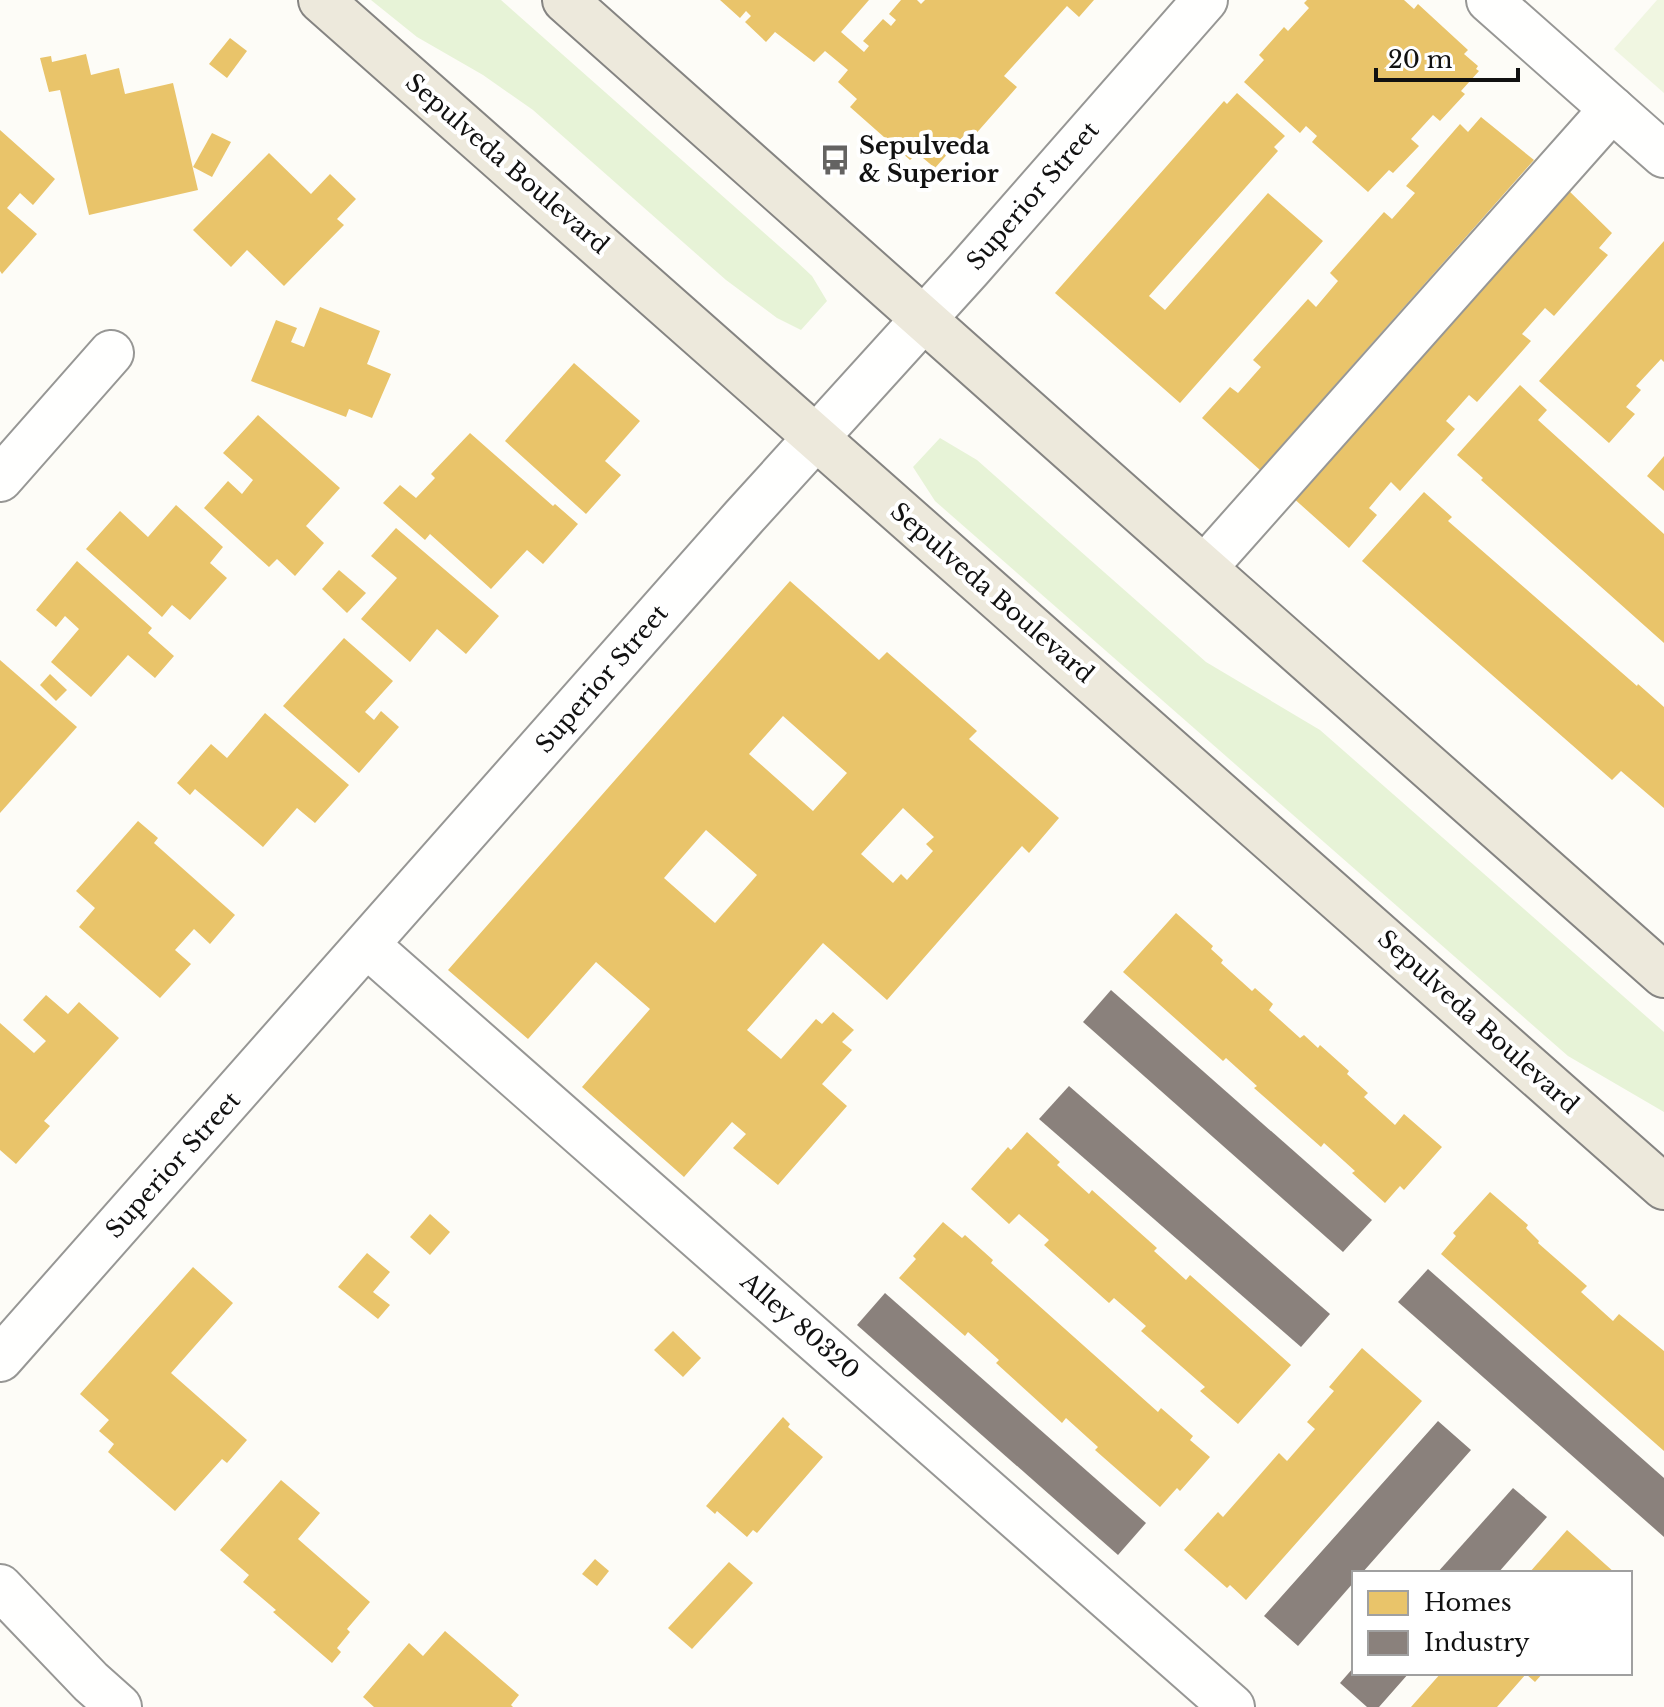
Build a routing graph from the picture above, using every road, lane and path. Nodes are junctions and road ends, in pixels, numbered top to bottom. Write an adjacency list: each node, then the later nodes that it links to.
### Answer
1 (321, 0): 9 (main road, Sepulveda Boulevard)
2 (565, 0): 7 (main road)
3 (1205, 0): 7 (street, Superior Street)
4 (1489, 0): 5 (street)
5 (1612, 109): 6 (street); 11 (street)
6 (1664, 155)
7 (923, 322): 9 (street, Superior Street); 11 (main road)
8 (111, 353): 10 (street)
9 (816, 439): 12 (street, Superior Street); 14 (main road, Sepulveda Boulevard)
10 (0, 479)
11 (1205, 567): 13 (main road)
12 (368, 946): 15 (street, Superior Street); 18 (street, Alley 80320)
13 (1664, 975)
14 (1664, 1187)
15 (0, 1359)
16 (0, 1587): 17 (street)
17 (119, 1707)
18 (1232, 1707)

